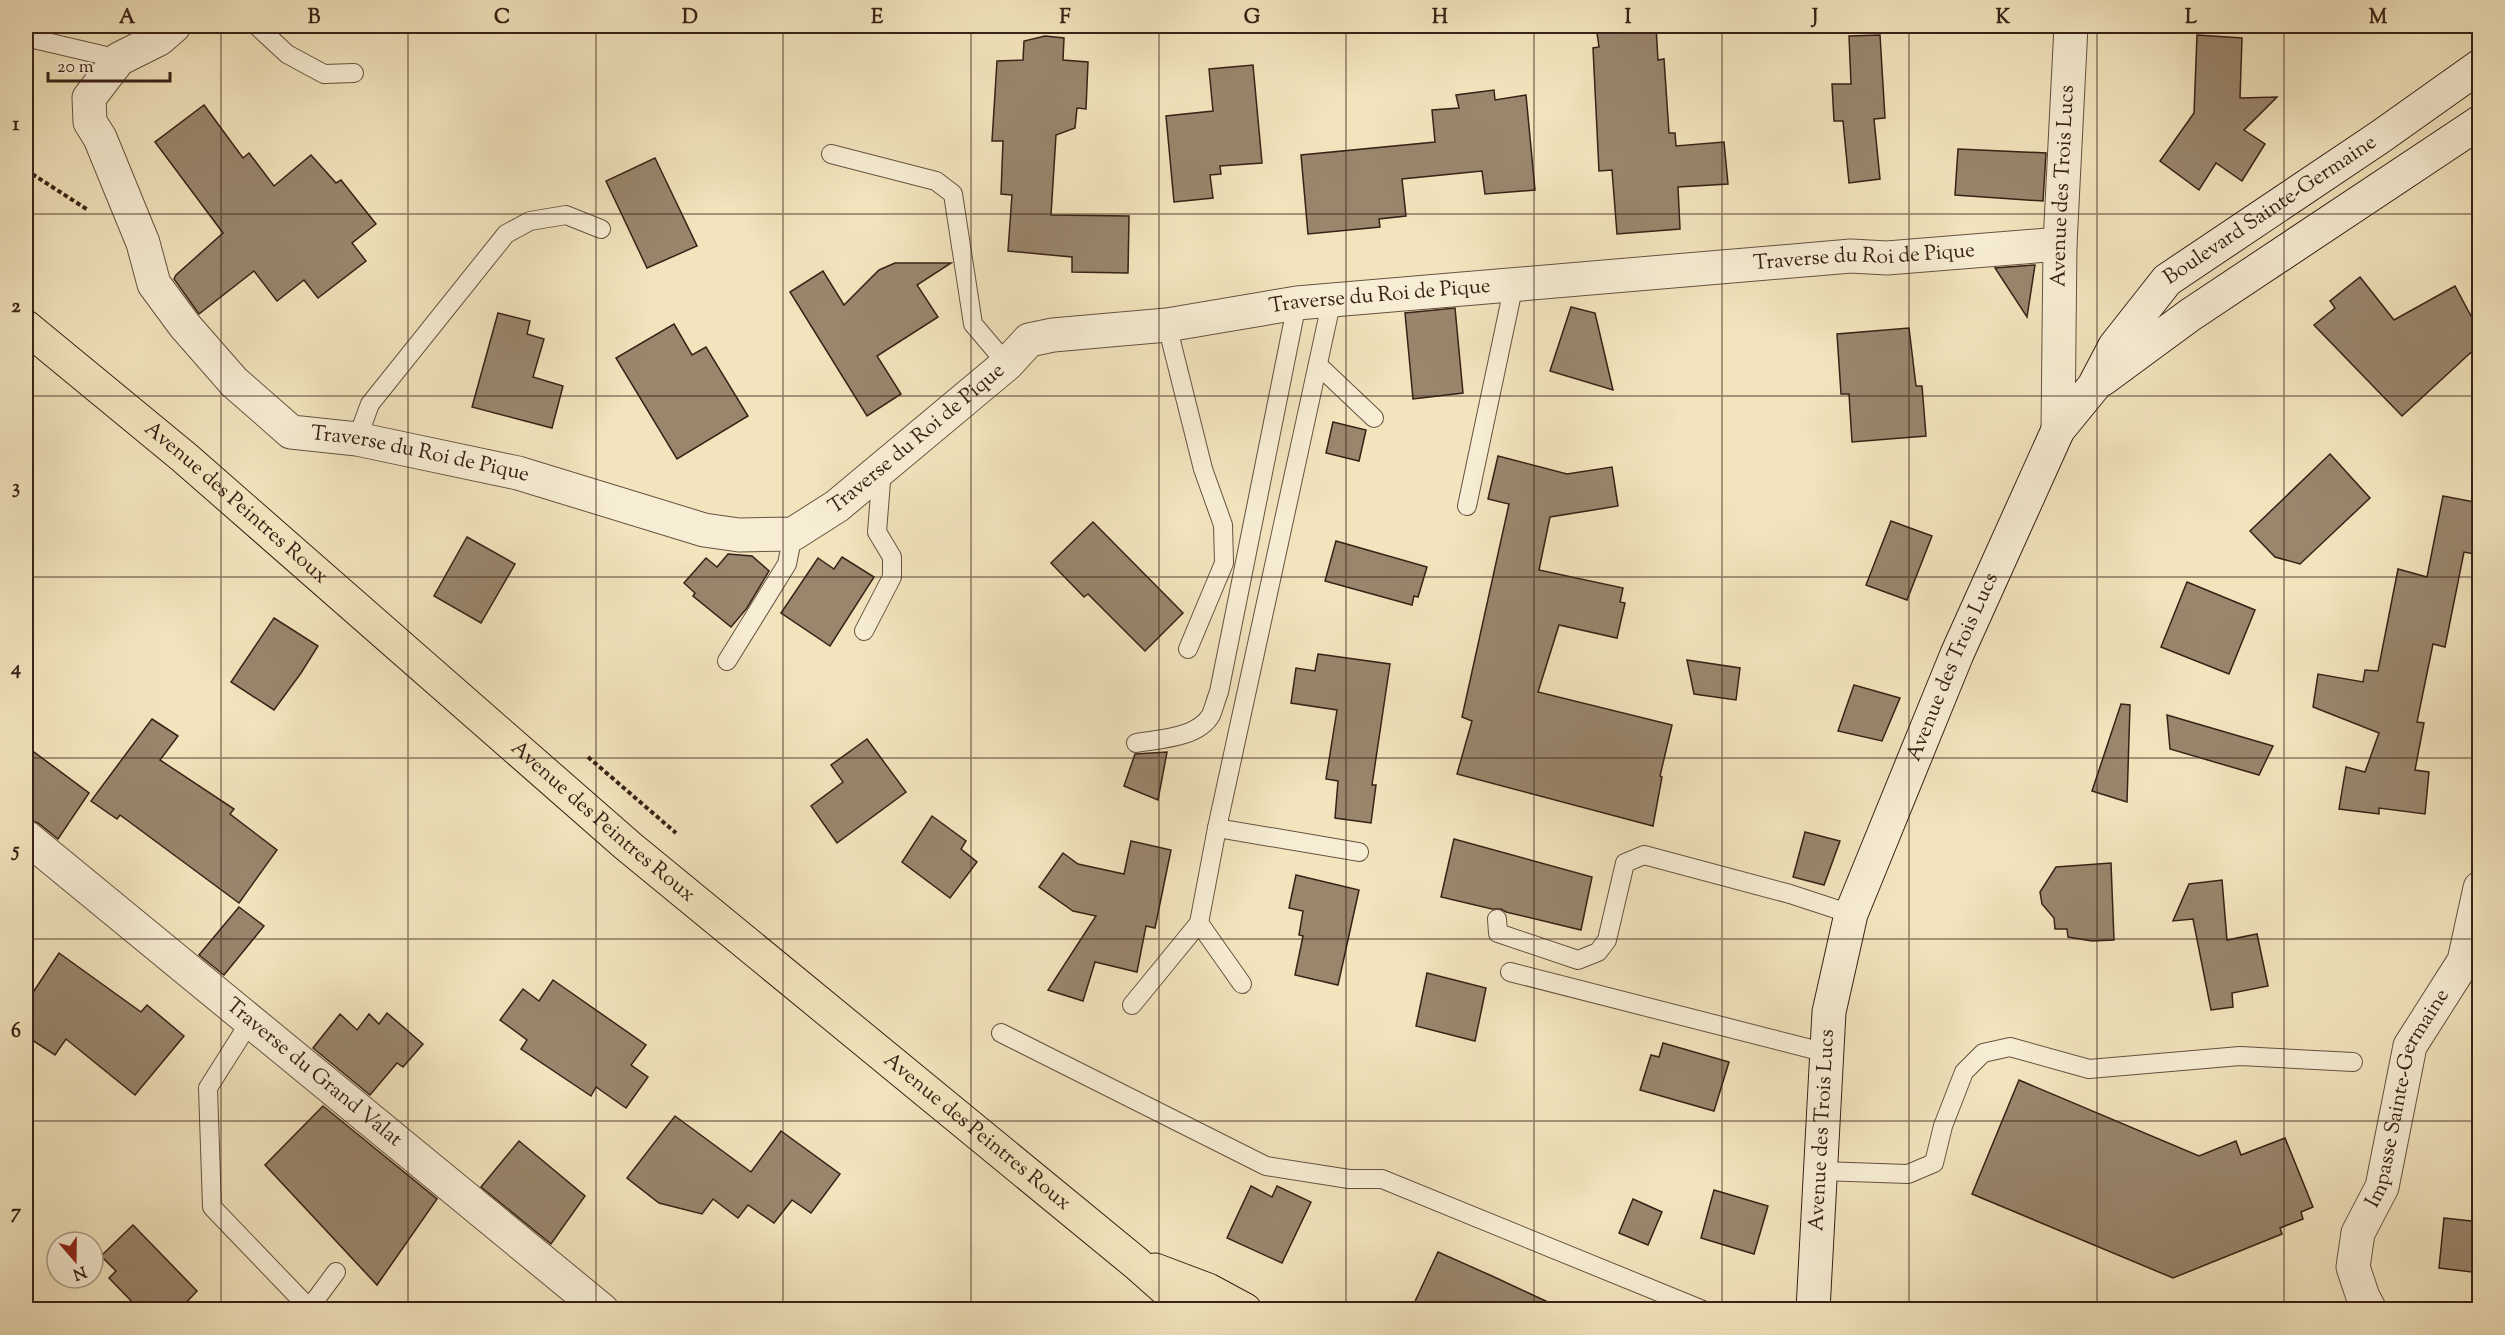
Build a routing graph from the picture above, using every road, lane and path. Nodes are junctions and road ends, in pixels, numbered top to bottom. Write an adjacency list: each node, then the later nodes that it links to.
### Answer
1 (174, 26): 5 (street, Traverse du Roi de Pique)
2 (257, 26): 7 (lane)
3 (2071, 26): 11 (street, Avenue des Trois Lucs)
4 (26, 34): 5 (lane)
5 (119, 59): 22 (street, Traverse du Roi de Pique)
6 (2480, 66): 19 (street, Boulevard Sainte-Germaine)
7 (354, 73)
8 (2480, 122): 19 (street, Boulevard Sainte-Germaine)
9 (831, 153): 17 (lane)
10 (600, 229): 22 (lane)
11 (2060, 244): 12 (street, Traverse du Roi de Pique); 21 (street, Avenue des Trois Lucs)
12 (1514, 284): 13 (street, Traverse du Roi de Pique); 24 (lane)
13 (1332, 299): 14 (street, Traverse du Roi de Pique); 18 (lane)
14 (1297, 303): 15 (street, Traverse du Roi de Pique); 29 (lane)
15 (1167, 325): 17 (street, Traverse du Roi de Pique); 27 (lane)
16 (26, 327): 45 (main road, Avenue des Peintres Roux)
17 (1007, 364): 23 (street, Traverse du Roi de Pique)
18 (1318, 364): 20 (lane); 30 (lane)
19 (2094, 386): 21 (street, Boulevard Sainte-Germaine)
20 (1374, 418)
21 (2058, 430): 34 (street, Avenue des Trois Lucs)
22 (357, 439): 25 (street, Traverse du Roi de Pique)
23 (882, 468): 25 (street, Traverse du Roi de Pique); 26 (lane)
24 (1467, 506)
25 (793, 534): 28 (lane)
26 (864, 631)
27 (1188, 649)
28 (727, 661)
29 (1136, 742)
30 (1217, 828): 32 (lane); 36 (lane)
31 (26, 837): 40 (street, Traverse du Grand Valat)
32 (1359, 852)
33 (2480, 888): 47 (street, Impasse Sainte-Germaine)
34 (1851, 914): 35 (lane); 42 (street, Avenue des Trois Lucs)
35 (1497, 919)
36 (1199, 923): 38 (lane); 39 (lane)
37 (1510, 972): 42 (lane)
38 (1242, 984)
39 (1132, 1005)
40 (251, 1020): 48 (lane); 49 (street, Traverse du Grand Valat)
41 (1001, 1033): 52 (lane)
42 (1827, 1053): 44 (street, Avenue des Trois Lucs)
43 (2353, 1062): 44 (lane)
44 (1821, 1171): 53 (street, Avenue des Trois Lucs)
45 (1136, 1263): 50 (main road, Avenue des Peintres Roux); 51 (main road)
46 (336, 1272): 48 (lane)
47 (2364, 1305)
48 (308, 1309)
49 (602, 1310)
50 (1189, 1310)
51 (1245, 1310)
52 (1703, 1310)
53 (1813, 1310)

